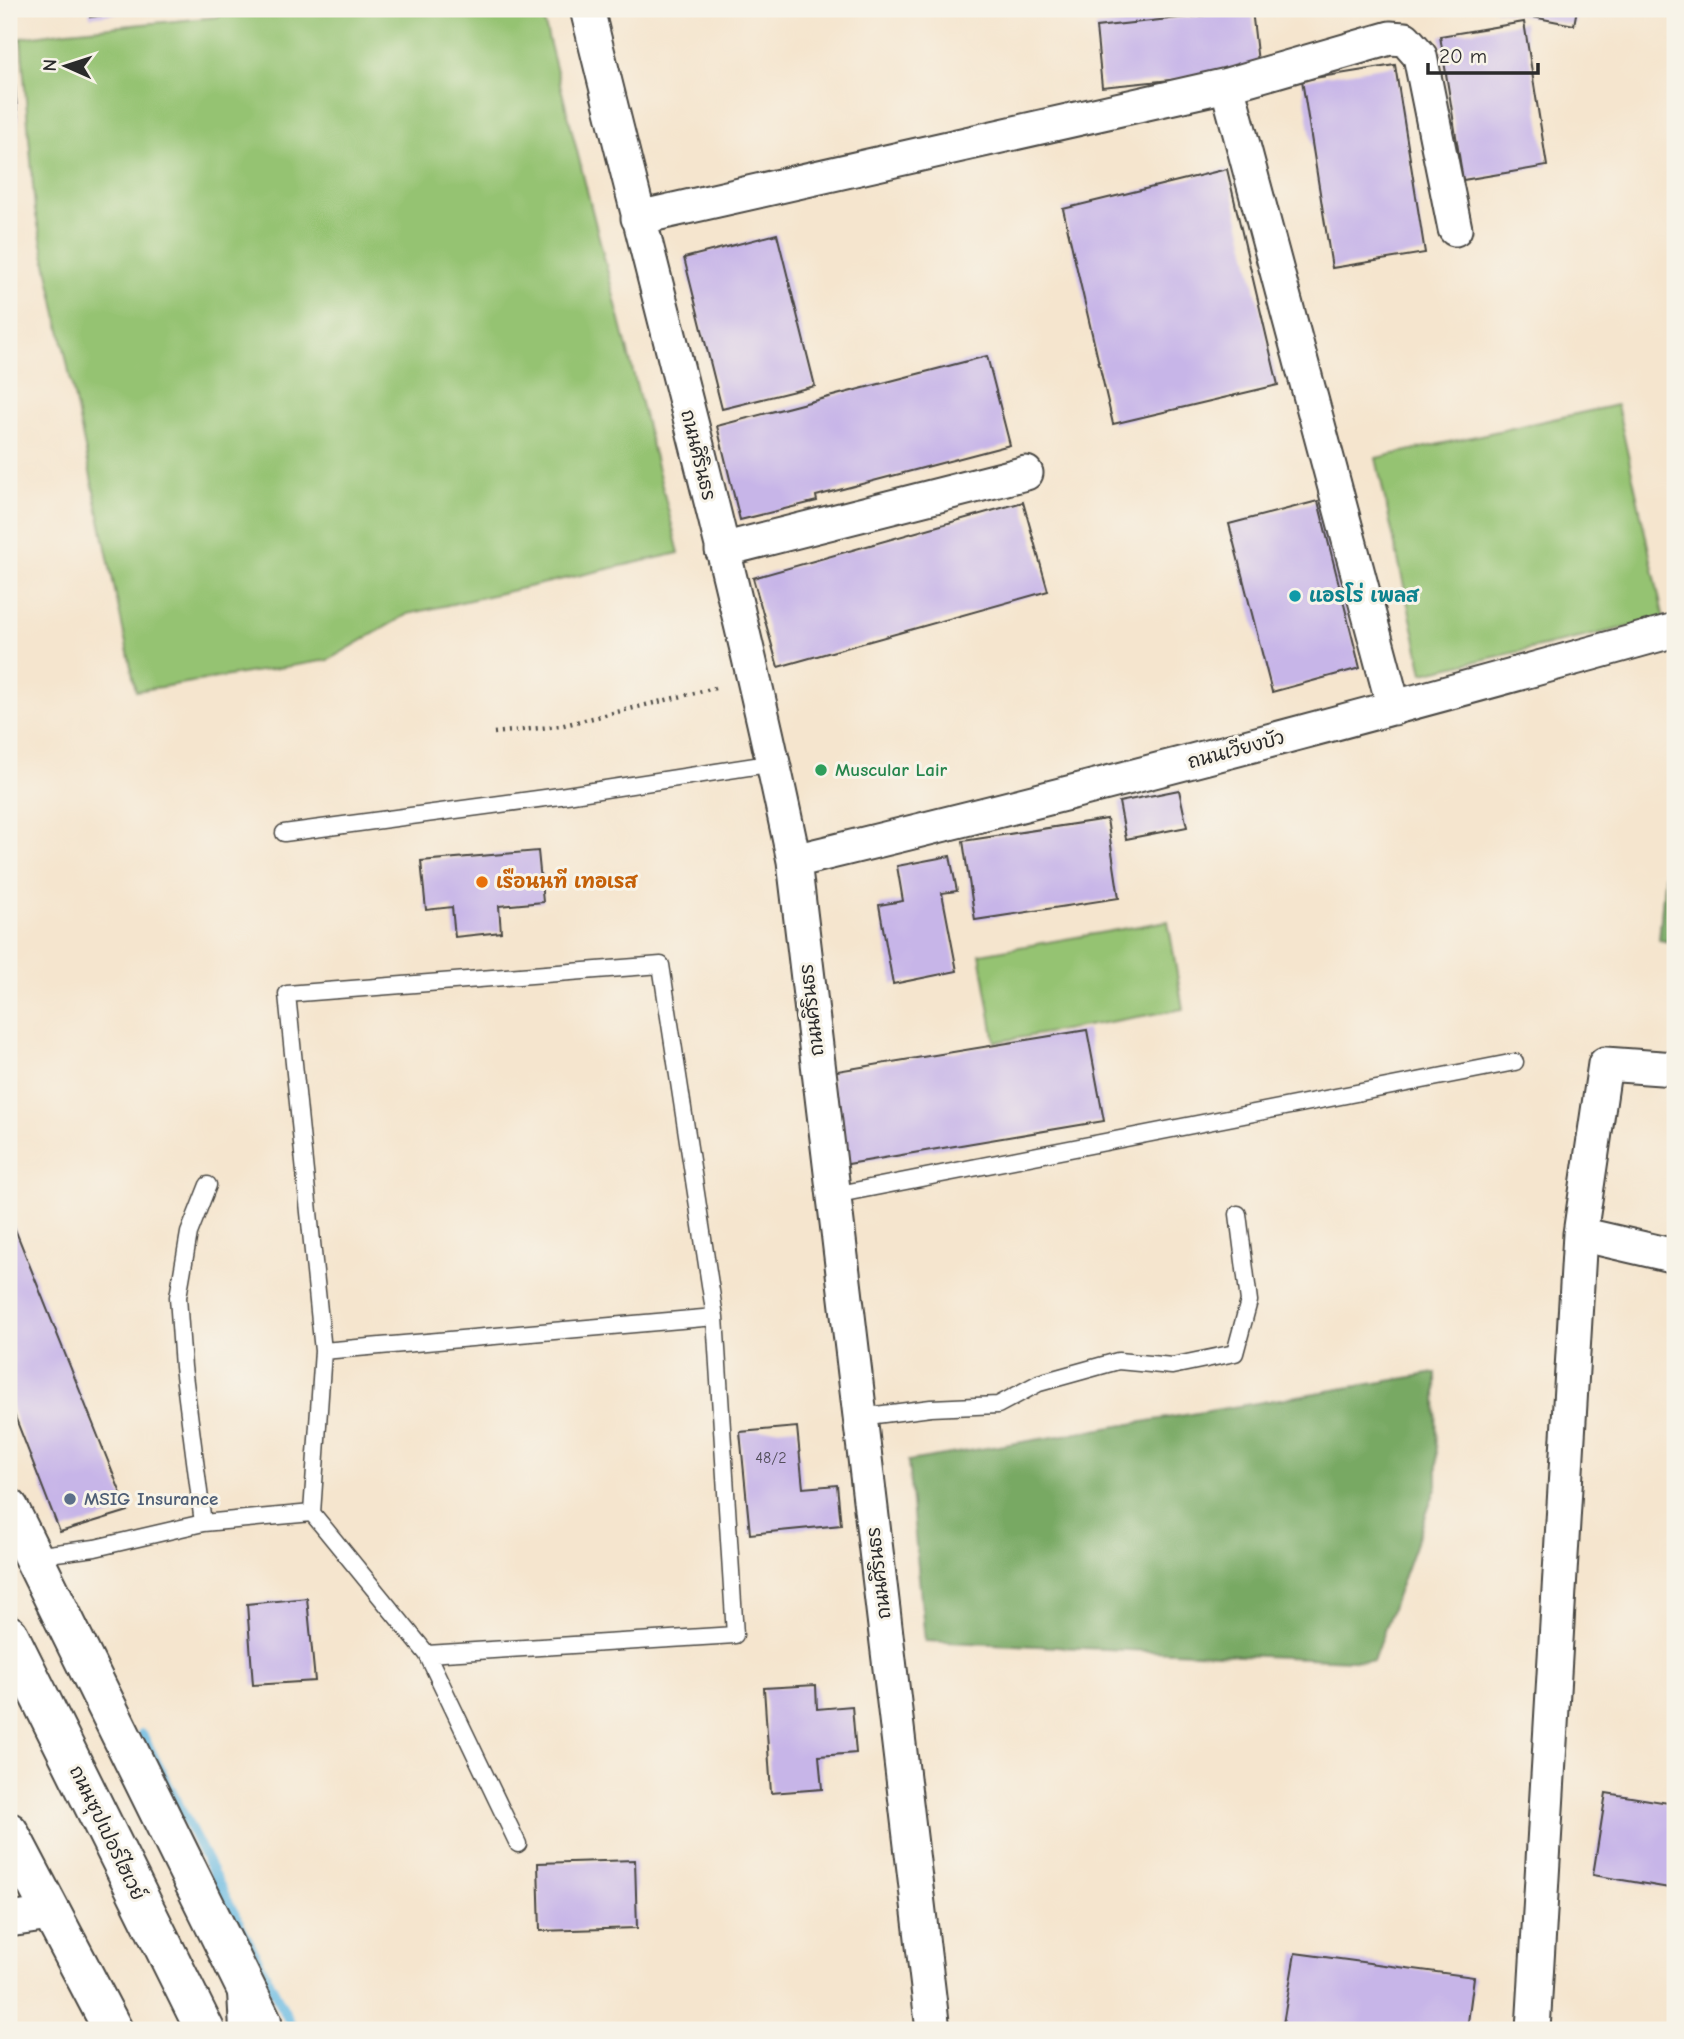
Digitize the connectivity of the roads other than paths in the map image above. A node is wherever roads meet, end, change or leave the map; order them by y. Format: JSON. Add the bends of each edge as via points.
{"nodes":[{"id":1,"x":587,"y":9,"type":"edge"},
{"id":2,"x":1227,"y":85,"type":"junction"},
{"id":3,"x":638,"y":218,"type":"junction"},
{"id":4,"x":1455,"y":229,"type":"dead end"},
{"id":5,"x":1026,"y":473,"type":"dead end"},
{"id":6,"x":722,"y":550,"type":"junction"},
{"id":7,"x":1675,"y":630,"type":"edge"},
{"id":8,"x":1394,"y":708,"type":"junction"},
{"id":9,"x":774,"y":762,"type":"junction"},
{"id":10,"x":284,"y":833,"type":"dead end"},
{"id":11,"x":794,"y":861,"type":"junction"},
{"id":12,"x":1515,"y":1062,"type":"dead end"},
{"id":13,"x":1675,"y":1069,"type":"edge"},
{"id":14,"x":208,"y":1185,"type":"dead end"},
{"id":15,"x":834,"y":1195,"type":"junction"},
{"id":16,"x":1238,"y":1214,"type":"dead end"},
{"id":17,"x":1580,"y":1234,"type":"junction"},
{"id":18,"x":1675,"y":1256,"type":"edge"},
{"id":19,"x":715,"y":1317,"type":"junction"},
{"id":20,"x":323,"y":1351,"type":"junction"},
{"id":21,"x":860,"y":1417,"type":"junction"},
{"id":22,"x":9,"y":1508,"type":"edge"},
{"id":23,"x":312,"y":1513,"type":"junction"},
{"id":24,"x":203,"y":1523,"type":"junction"},
{"id":25,"x":31,"y":1557,"type":"junction"},
{"id":26,"x":9,"y":1635,"type":"edge"},
{"id":27,"x":427,"y":1654,"type":"junction"},
{"id":28,"x":9,"y":1832,"type":"edge"},
{"id":29,"x":518,"y":1844,"type":"dead end"},
{"id":30,"x":50,"y":1914,"type":"junction"},
{"id":31,"x":9,"y":1920,"type":"edge"},
{"id":32,"x":247,"y":1992,"type":"junction"},
{"id":33,"x":113,"y":2030,"type":"edge"},
{"id":34,"x":205,"y":2030,"type":"edge"},
{"id":35,"x":249,"y":2030,"type":"edge"},
{"id":36,"x":267,"y":2030,"type":"edge"},
{"id":37,"x":933,"y":2030,"type":"edge"},
{"id":38,"x":1533,"y":2030,"type":"edge"}],
"edges":[{"from":1,"to":3,"type":"street","name":"ถนนศิรินธร"},
{"from":2,"to":3,"type":"street"},
{"from":2,"to":4,"type":"street","via":[[1390,38],[1405,39],[1420,56]]},
{"from":2,"to":8,"type":"street"},
{"from":3,"to":6,"type":"street","name":"ถนนศิรินธร"},
{"from":5,"to":6,"type":"street"},
{"from":6,"to":9,"type":"street","name":"ถนนศิรินธร"},
{"from":7,"to":8,"type":"street","name":"ถนนเวียงบัว"},
{"from":8,"to":11,"type":"street","name":"ถนนเวียงบัว","via":[[1044,801]]},
{"from":9,"to":10,"type":"lane"},
{"from":9,"to":11,"type":"street","name":"ถนนศิรินธร"},
{"from":11,"to":15,"type":"street","name":"ถนนศิรินธร"},
{"from":12,"to":15,"type":"lane"},
{"from":13,"to":17,"type":"street","via":[[1605,1064]]},
{"from":14,"to":24,"type":"lane","via":[[189,1233],[178,1297]]},
{"from":15,"to":21,"type":"street","name":"ถนนศิรินธร"},
{"from":16,"to":21,"type":"lane","via":[[1249,1301],[1235,1353],[1172,1366],[1118,1361],[1039,1383],[998,1405]]},
{"from":17,"to":18,"type":"street"},
{"from":17,"to":38,"type":"street"},
{"from":19,"to":20,"type":"lane"},
{"from":19,"to":20,"type":"lane","via":[[662,965],[287,994]]},
{"from":19,"to":27,"type":"lane","via":[[735,1635]]},
{"from":20,"to":23,"type":"lane"},
{"from":21,"to":37,"type":"street","name":"ถนนศิรินธร"},
{"from":22,"to":25,"type":"main road"},
{"from":23,"to":24,"type":"lane"},
{"from":23,"to":27,"type":"lane"},
{"from":24,"to":25,"type":"lane","via":[[95,1548]]},
{"from":25,"to":32,"type":"main road"},
{"from":26,"to":34,"type":"main road","name":"ถนนซุปเปอร์ไฮเวย์"},
{"from":27,"to":29,"type":"lane"},
{"from":28,"to":30,"type":"main road"},
{"from":30,"to":31,"type":"street"},
{"from":30,"to":33,"type":"main road"},
{"from":32,"to":35,"type":"main road"},
{"from":32,"to":36,"type":"main road"}]}
